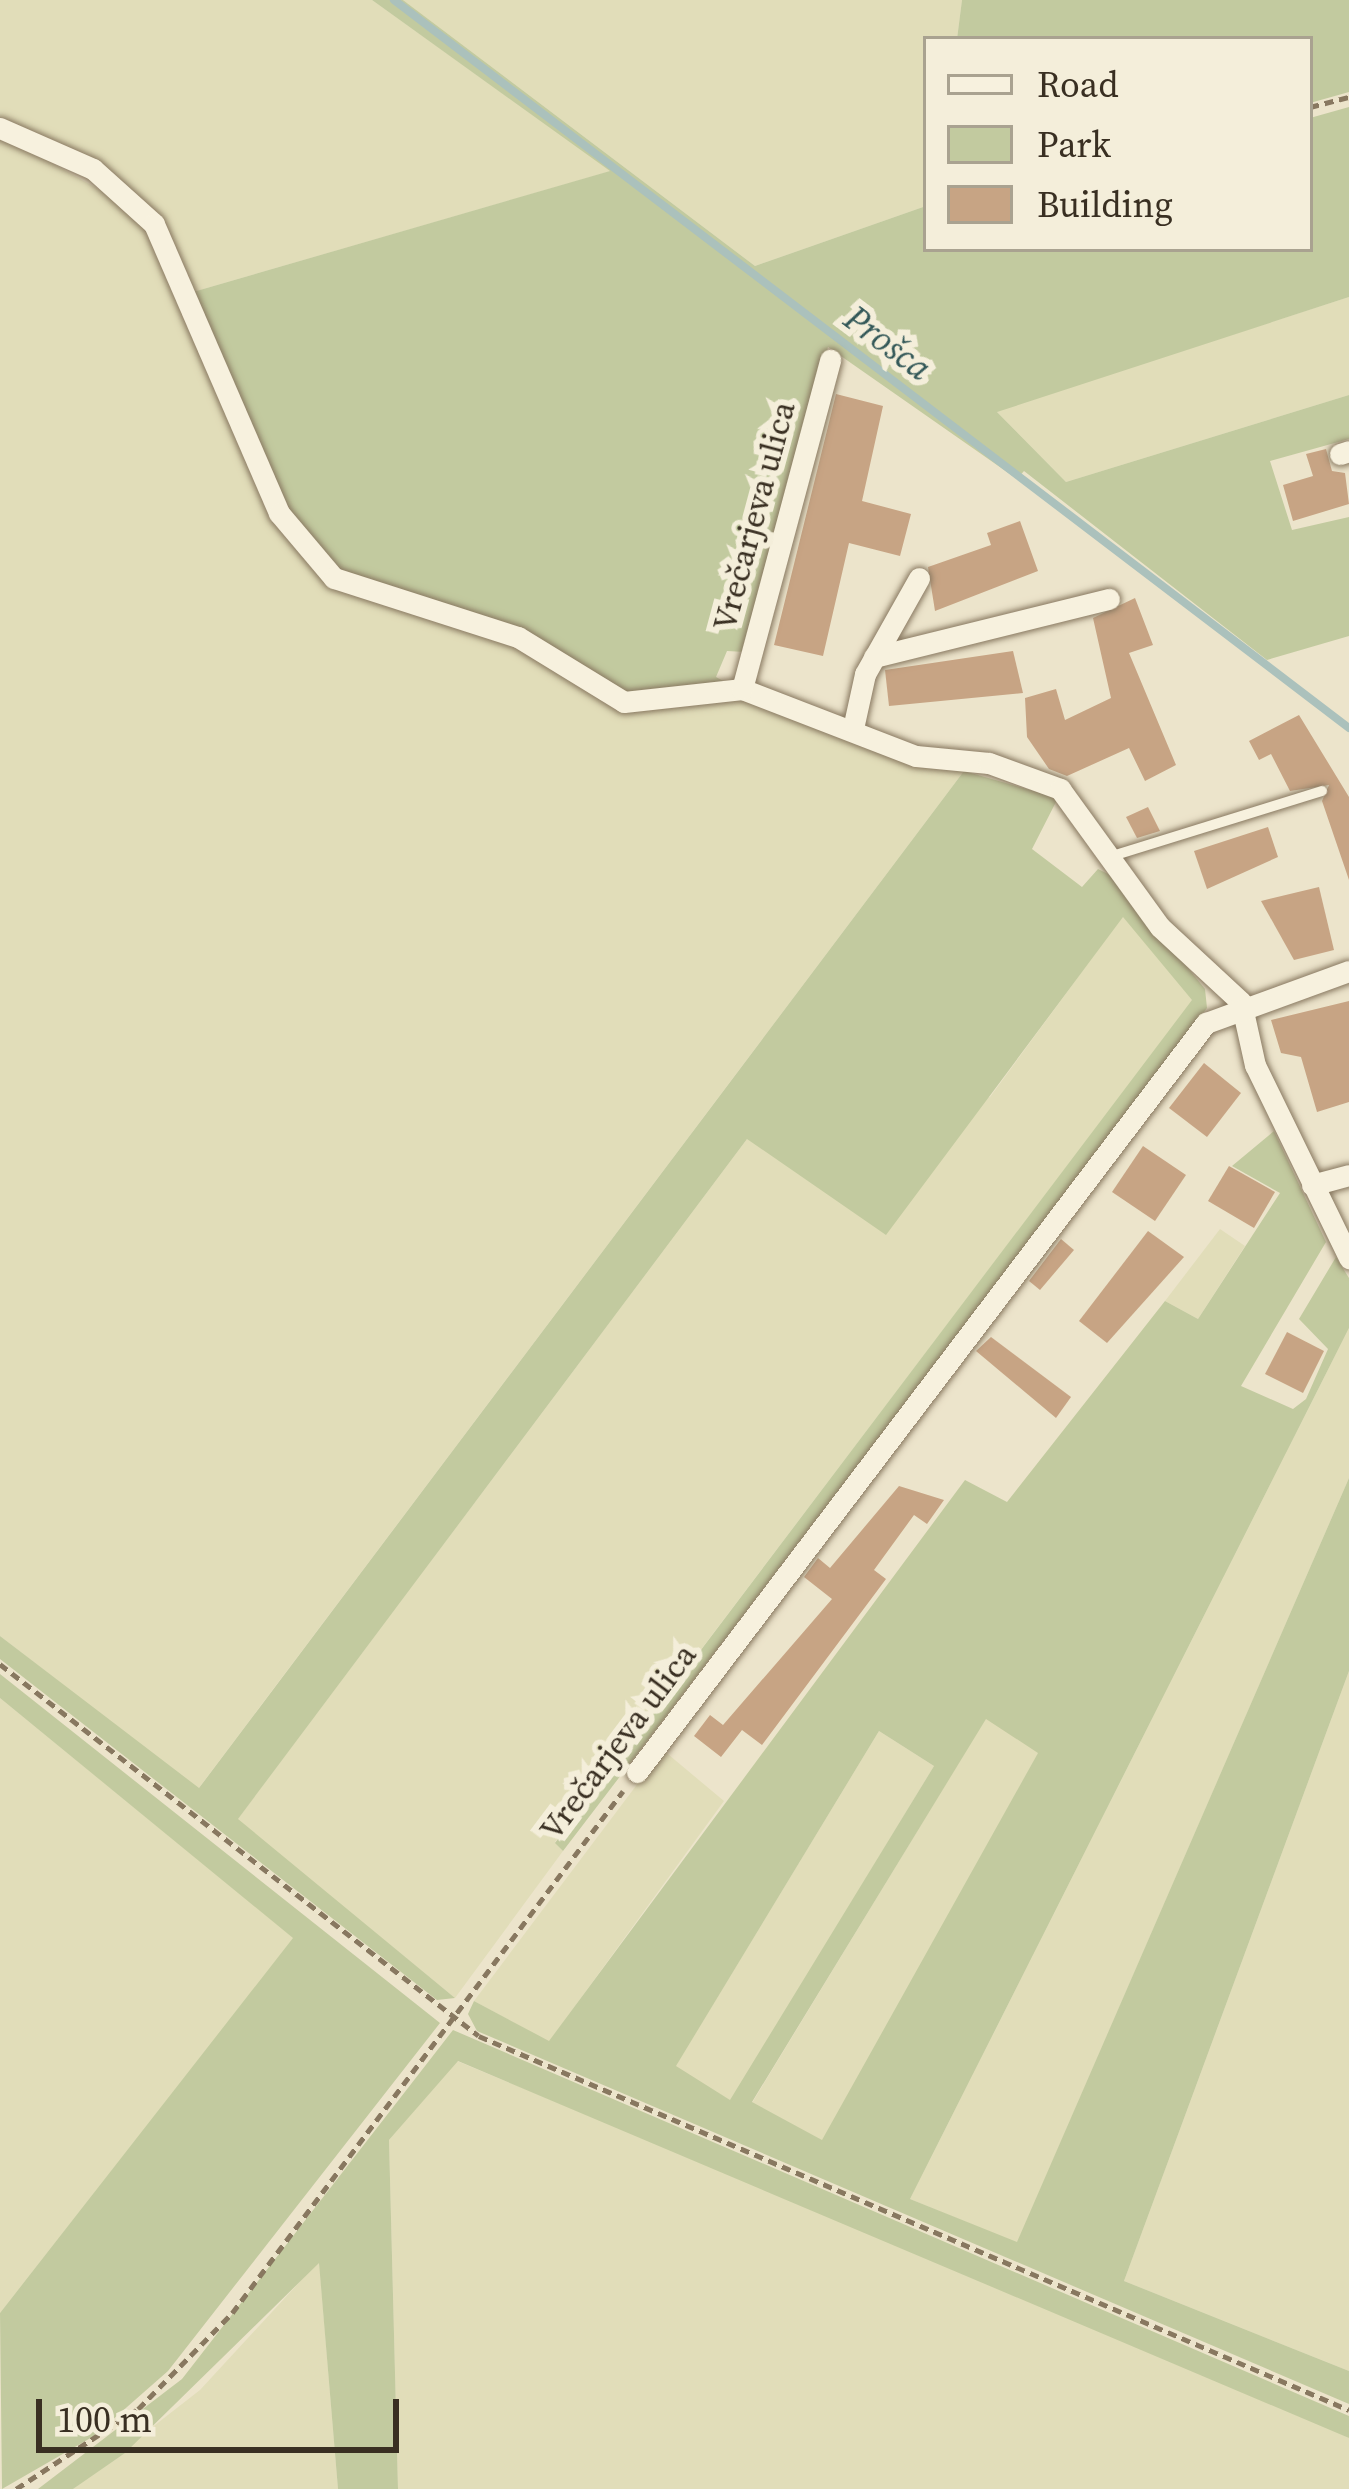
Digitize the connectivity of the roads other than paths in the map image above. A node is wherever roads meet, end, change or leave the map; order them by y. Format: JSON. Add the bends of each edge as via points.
{"nodes":[{"id":1,"x":0,"y":128,"type":"edge"},
{"id":2,"x":830,"y":360,"type":"dead end"},
{"id":3,"x":920,"y":578,"type":"dead end"},
{"id":4,"x":1109,"y":599,"type":"dead end"},
{"id":5,"x":874,"y":657,"type":"junction"},
{"id":6,"x":742,"y":689,"type":"junction"},
{"id":7,"x":854,"y":724,"type":"junction"},
{"id":8,"x":1322,"y":791,"type":"dead end"},
{"id":9,"x":1109,"y":857,"type":"junction"},
{"id":10,"x":1349,"y":971,"type":"edge"},
{"id":11,"x":1241,"y":1002,"type":"junction"},
{"id":12,"x":1349,"y":1175,"type":"edge"},
{"id":13,"x":1312,"y":1185,"type":"junction"},
{"id":14,"x":1349,"y":1258,"type":"edge"},
{"id":15,"x":637,"y":1772,"type":"road end"}],
"edges":[{"from":1,"to":6,"type":"street","via":[[93,170],[154,224],[279,513],[316,563],[361,590],[518,637],[624,702],[684,702]]},
{"from":2,"to":6,"type":"street","name":"Vrečarjeva ulica"},
{"from":3,"to":5,"type":"street"},
{"from":4,"to":5,"type":"street"},
{"from":5,"to":7,"type":"street"},
{"from":6,"to":7,"type":"street"},
{"from":7,"to":9,"type":"street","via":[[916,756],[989,763],[1060,789]]},
{"from":8,"to":9,"type":"lane"},
{"from":9,"to":11,"type":"street","via":[[1160,927]]},
{"from":10,"to":11,"type":"street","name":"Vrečarjeva ulica"},
{"from":11,"to":13,"type":"street","via":[[1255,1065]]},
{"from":11,"to":15,"type":"street","name":"Vrečarjeva ulica","via":[[1206,1023]]},
{"from":12,"to":13,"type":"street"},
{"from":13,"to":14,"type":"street"}]}
